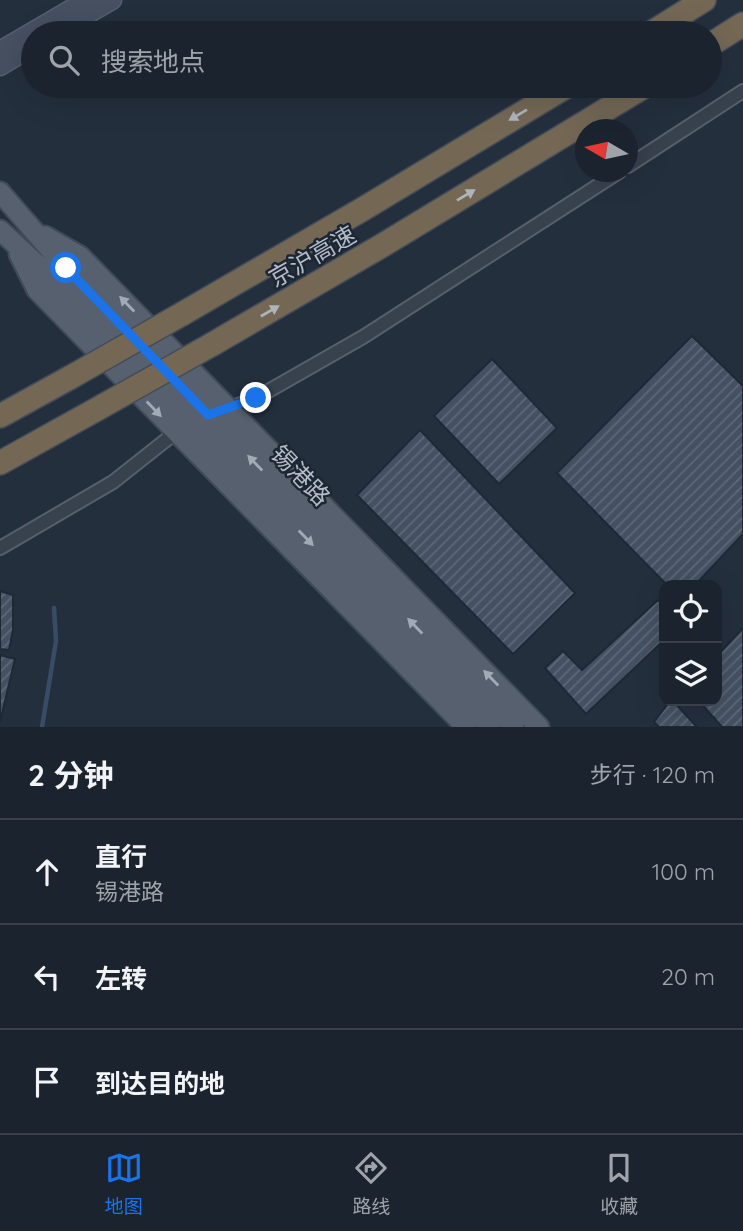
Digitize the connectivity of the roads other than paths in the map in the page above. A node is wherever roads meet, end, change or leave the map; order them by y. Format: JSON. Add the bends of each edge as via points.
{"nodes":[{"id":1,"x":87,"y":0,"type":"edge"},
{"id":2,"x":112,"y":0,"type":"edge"},
{"id":3,"x":704,"y":0,"type":"edge"},
{"id":4,"x":51,"y":21,"type":"edge"},
{"id":5,"x":76,"y":21,"type":"edge"},
{"id":6,"x":670,"y":21,"type":"edge"},
{"id":7,"x":743,"y":24,"type":"edge"},
{"id":8,"x":722,"y":37,"type":"edge"},
{"id":9,"x":21,"y":39,"type":"edge"},
{"id":10,"x":0,"y":51,"type":"edge"},
{"id":11,"x":21,"y":54,"type":"edge"},
{"id":12,"x":0,"y":66,"type":"edge"},
{"id":13,"x":743,"y":91,"type":"edge"},
{"id":14,"x":547,"y":98,"type":"edge"},
{"id":15,"x":625,"y":98,"type":"edge"},
{"id":16,"x":638,"y":159,"type":"edge"},
{"id":17,"x":603,"y":182,"type":"edge"},
{"id":18,"x":0,"y":192,"type":"edge"},
{"id":19,"x":0,"y":230,"type":"edge"},
{"id":20,"x":34,"y":230,"type":"junction"},
{"id":21,"x":229,"y":409,"type":"junction"},
{"id":22,"x":0,"y":416,"type":"edge"},
{"id":23,"x":192,"y":423,"type":"junction"},
{"id":24,"x":0,"y":463,"type":"edge"},
{"id":25,"x":0,"y":548,"type":"edge"},
{"id":26,"x":466,"y":727,"type":"edge"},
{"id":27,"x":490,"y":727,"type":"edge"},
{"id":28,"x":514,"y":727,"type":"edge"},
{"id":29,"x":539,"y":727,"type":"edge"}],
"edges":[{"from":1,"to":4,"type":"street"},
{"from":2,"to":5,"type":"street"},
{"from":3,"to":6,"type":"highway"},
{"from":7,"to":8,"type":"highway"},
{"from":9,"to":10,"type":"street"},
{"from":11,"to":12,"type":"street"},
{"from":13,"to":16,"type":"street"},
{"from":14,"to":22,"type":"highway","name":"京沪高速","one_way":true,"bridge":true},
{"from":24,"to":15,"type":"highway","name":"京沪高速","one_way":true,"bridge":true,"via":[[383,245]]},
{"from":17,"to":21,"type":"street","via":[[363,337]]},
{"from":18,"to":20,"type":"main road","name":"锡港路"},
{"from":19,"to":23,"type":"main road","one_way":true,"via":[[16,246],[37,290]]},
{"from":21,"to":20,"type":"main road","one_way":true,"via":[[80,256]]},
{"from":20,"to":23,"type":"main road","name":"锡港路"},
{"from":21,"to":23,"type":"street"},
{"from":29,"to":21,"type":"main road","one_way":true},
{"from":23,"to":25,"type":"street","via":[[113,482]]},
{"from":23,"to":26,"type":"main road"},
{"from":23,"to":27,"type":"main road","name":"锡港路","one_way":true},
{"from":28,"to":23,"type":"main road","name":"锡港路","one_way":true}]}
